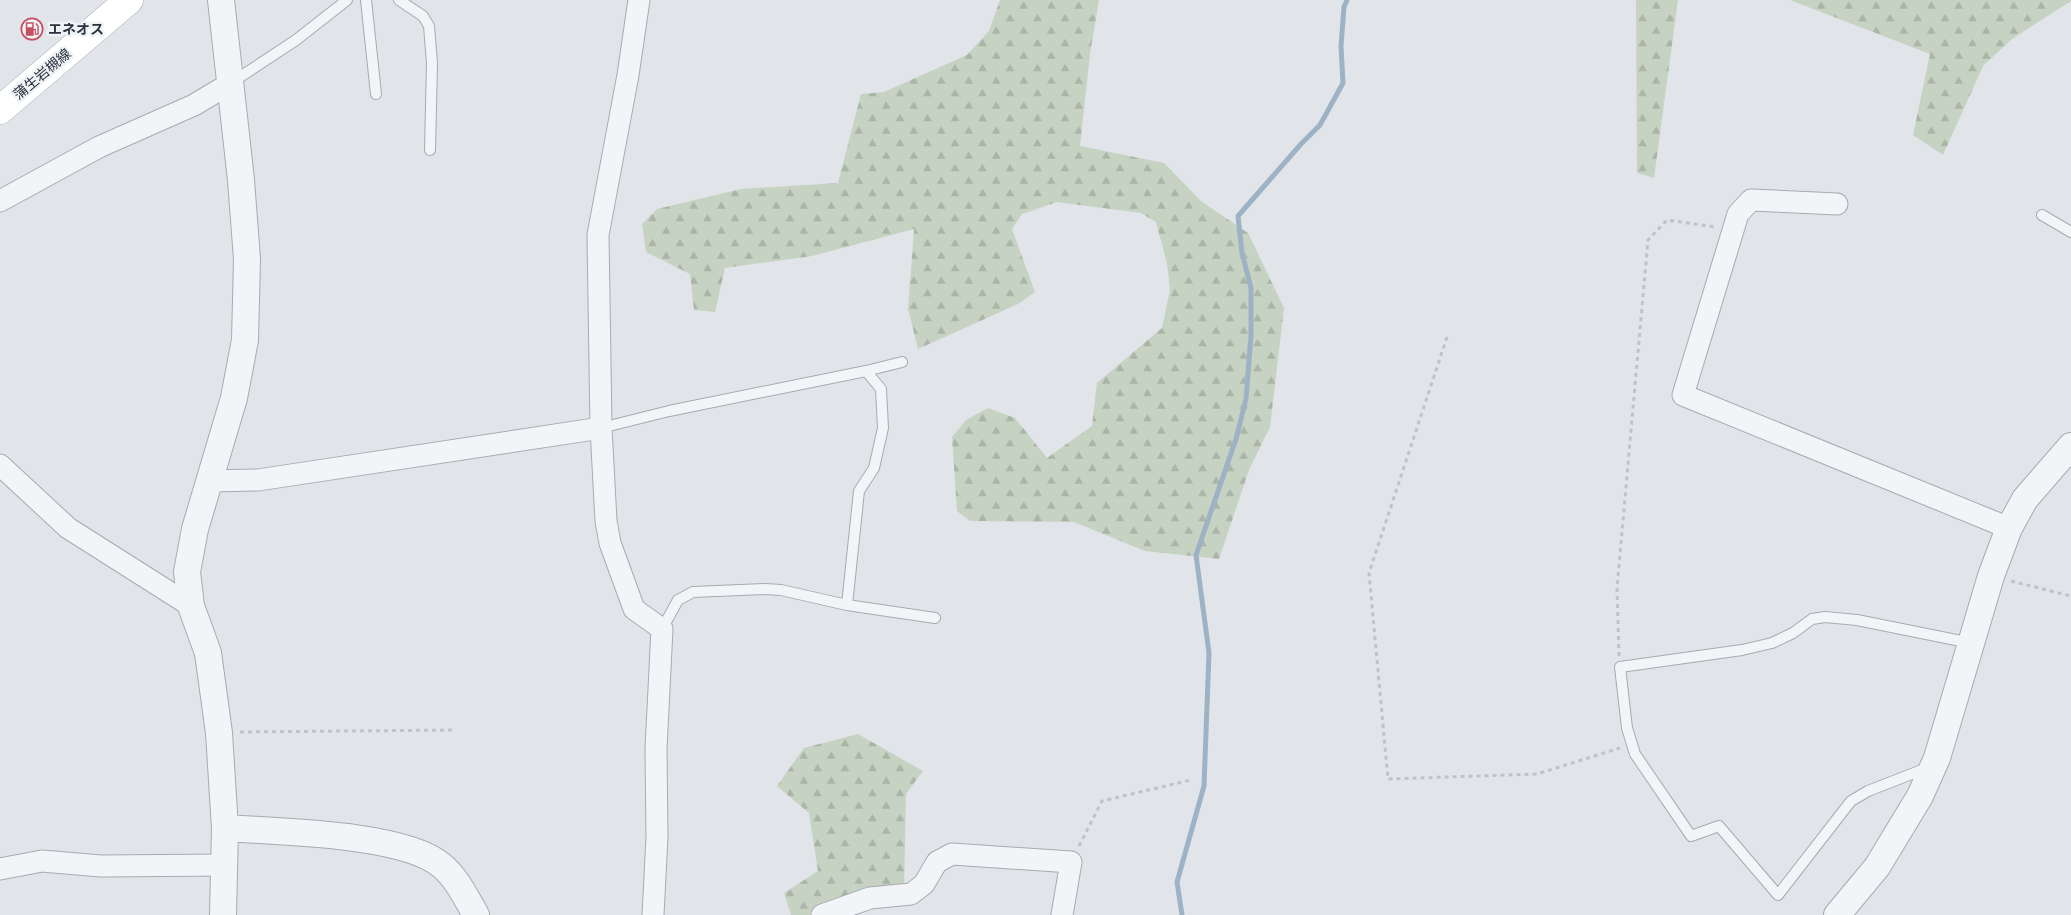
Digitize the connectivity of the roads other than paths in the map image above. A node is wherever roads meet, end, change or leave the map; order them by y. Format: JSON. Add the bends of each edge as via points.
{"nodes":[{"id":1,"x":129,"y":0,"type":"edge"},
{"id":2,"x":221,"y":0,"type":"edge"},
{"id":3,"x":347,"y":0,"type":"edge"},
{"id":4,"x":366,"y":0,"type":"edge"},
{"id":5,"x":399,"y":0,"type":"edge"},
{"id":6,"x":640,"y":0,"type":"edge"},
{"id":7,"x":230,"y":83,"type":"junction"},
{"id":8,"x":376,"y":94,"type":"dead end"},
{"id":9,"x":0,"y":110,"type":"edge"},
{"id":10,"x":430,"y":150,"type":"dead end"},
{"id":11,"x":0,"y":201,"type":"edge"},
{"id":12,"x":1837,"y":204,"type":"dead end"},
{"id":13,"x":2042,"y":215,"type":"dead end"},
{"id":14,"x":2071,"y":232,"type":"edge"},
{"id":15,"x":902,"y":362,"type":"dead end"},
{"id":16,"x":866,"y":371,"type":"junction"},
{"id":17,"x":601,"y":428,"type":"junction"},
{"id":18,"x":2071,"y":446,"type":"edge"},
{"id":19,"x":0,"y":465,"type":"edge"},
{"id":20,"x":210,"y":481,"type":"junction"},
{"id":21,"x":2009,"y":528,"type":"junction"},
{"id":22,"x":847,"y":605,"type":"junction"},
{"id":23,"x":191,"y":606,"type":"junction"},
{"id":24,"x":935,"y":618,"type":"dead end"},
{"id":25,"x":662,"y":628,"type":"junction"},
{"id":26,"x":1971,"y":643,"type":"junction"},
{"id":27,"x":1933,"y":766,"type":"junction"},
{"id":28,"x":226,"y":828,"type":"junction"},
{"id":29,"x":224,"y":865,"type":"junction"},
{"id":30,"x":0,"y":869,"type":"edge"},
{"id":31,"x":223,"y":915,"type":"edge"},
{"id":32,"x":476,"y":915,"type":"edge"},
{"id":33,"x":653,"y":915,"type":"edge"},
{"id":34,"x":822,"y":915,"type":"edge"},
{"id":35,"x":1062,"y":915,"type":"edge"},
{"id":36,"x":1837,"y":915,"type":"edge"}],
"edges":[{"from":1,"to":9,"type":"main road","name":"蒲生岩槻線"},
{"from":2,"to":7,"type":"street"},
{"from":3,"to":7,"type":"lane","via":[[296,40]]},
{"from":4,"to":8,"type":"lane"},
{"from":5,"to":10,"type":"lane","via":[[423,16],[429,26],[432,63]]},
{"from":6,"to":17,"type":"street","via":[[598,235]]},
{"from":7,"to":11,"type":"street","via":[[194,105],[99,147]]},
{"from":7,"to":20,"type":"street","via":[[247,259],[245,340],[234,398]]},
{"from":12,"to":21,"type":"street","via":[[1752,200],[1738,214],[1683,396]]},
{"from":13,"to":14,"type":"lane"},
{"from":15,"to":16,"type":"lane"},
{"from":16,"to":17,"type":"lane"},
{"from":16,"to":22,"type":"lane","via":[[881,389],[883,428],[874,468],[859,491]]},
{"from":17,"to":20,"type":"street","via":[[258,480]]},
{"from":17,"to":25,"type":"street","via":[[606,521],[616,564],[634,609]]},
{"from":18,"to":21,"type":"street","via":[[2025,499]]},
{"from":19,"to":23,"type":"street","via":[[68,528]]},
{"from":20,"to":23,"type":"street","via":[[195,529],[187,572]]},
{"from":21,"to":26,"type":"street"},
{"from":22,"to":24,"type":"lane"},
{"from":22,"to":25,"type":"lane","via":[[781,590],[693,592],[678,600]]},
{"from":23,"to":28,"type":"street","via":[[208,653],[219,733]]},
{"from":25,"to":33,"type":"street"},
{"from":26,"to":27,"type":"street"},
{"from":26,"to":27,"type":"lane","via":[[1857,620],[1825,617],[1812,619],[1772,643],[1620,667],[1627,728],[1636,754],[1691,836],[1719,826],[1778,895],[1851,802],[1868,791]]},
{"from":27,"to":36,"type":"street","via":[[1897,836]]},
{"from":28,"to":29,"type":"street"},
{"from":28,"to":32,"type":"street","via":[[366,839],[412,849],[441,865],[461,888]]},
{"from":29,"to":30,"type":"street","via":[[101,866],[42,861]]},
{"from":29,"to":31,"type":"street"},
{"from":34,"to":35,"type":"street","via":[[870,898],[911,894],[924,884],[937,862],[952,854],[1071,862]]}]}
